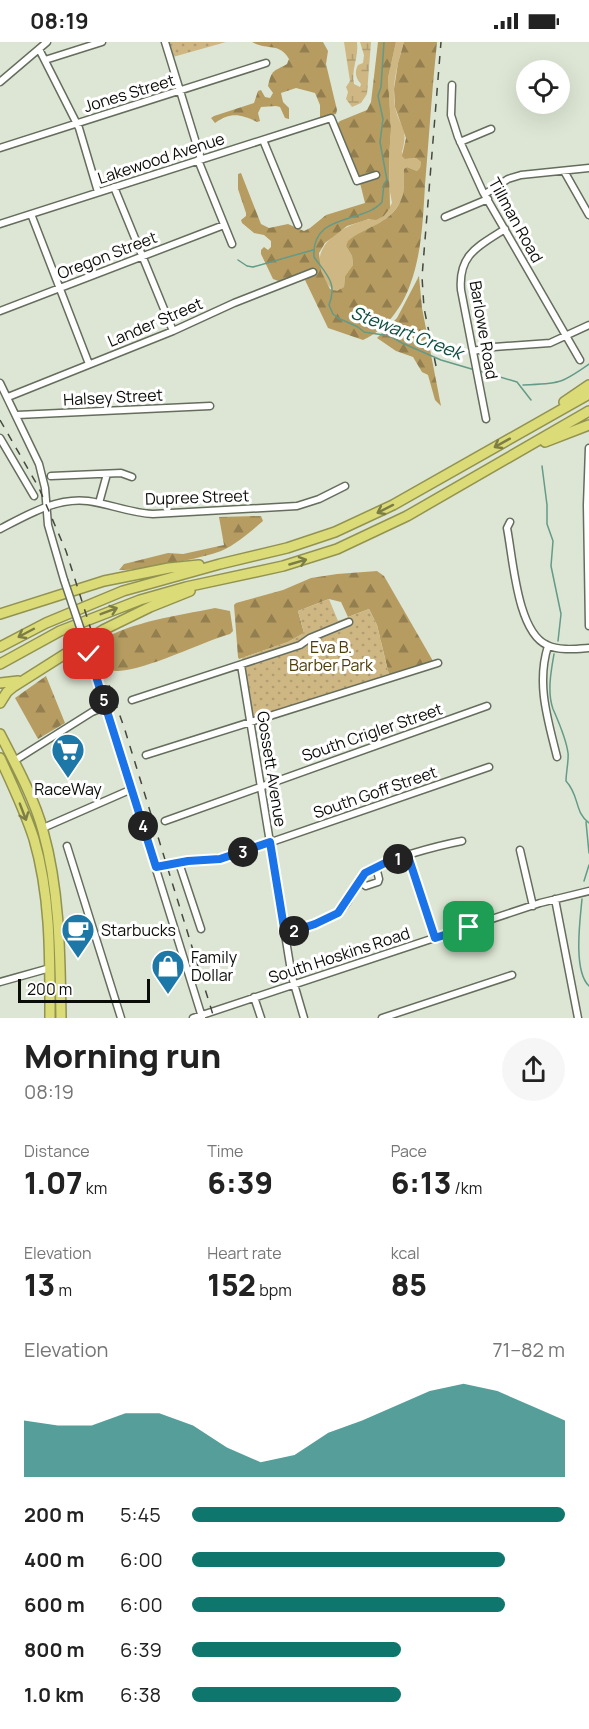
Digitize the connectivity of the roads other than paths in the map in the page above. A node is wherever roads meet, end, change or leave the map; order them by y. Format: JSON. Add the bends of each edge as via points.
{"nodes":[{"id":1,"x":47,"y":42,"type":"edge"},
{"id":2,"x":102,"y":42,"type":"edge"},
{"id":3,"x":165,"y":42,"type":"edge"},
{"id":4,"x":39,"y":49,"type":"junction"},
{"id":5,"x":45,"y":60,"type":"junction"},
{"id":6,"x":266,"y":63,"type":"dead end"},
{"id":7,"x":0,"y":82,"type":"edge"},
{"id":8,"x":452,"y":86,"type":"dead end"},
{"id":9,"x":180,"y":92,"type":"junction"},
{"id":10,"x":77,"y":123,"type":"junction"},
{"id":11,"x":491,"y":129,"type":"dead end"},
{"id":12,"x":263,"y":140,"type":"junction"},
{"id":13,"x":460,"y":142,"type":"junction"},
{"id":14,"x":0,"y":148,"type":"edge"},
{"id":15,"x":200,"y":160,"type":"junction"},
{"id":16,"x":589,"y":168,"type":"edge"},
{"id":17,"x":564,"y":171,"type":"junction"},
{"id":18,"x":376,"y":175,"type":"dead end"},
{"id":19,"x":114,"y":187,"type":"junction"},
{"id":20,"x":98,"y":192,"type":"junction"},
{"id":21,"x":486,"y":197,"type":"junction"},
{"id":22,"x":31,"y":214,"type":"junction"},
{"id":23,"x":589,"y":215,"type":"edge"},
{"id":24,"x":445,"y":217,"type":"dead end"},
{"id":25,"x":0,"y":224,"type":"edge"},
{"id":26,"x":224,"y":225,"type":"junction"},
{"id":27,"x":298,"y":225,"type":"dead end"},
{"id":28,"x":505,"y":229,"type":"junction"},
{"id":29,"x":232,"y":244,"type":"dead end"},
{"id":30,"x":141,"y":256,"type":"junction"},
{"id":31,"x":313,"y":272,"type":"dead end"},
{"id":32,"x":59,"y":287,"type":"junction"},
{"id":33,"x":0,"y":311,"type":"edge"},
{"id":34,"x":589,"y":325,"type":"edge"},
{"id":35,"x":173,"y":331,"type":"junction"},
{"id":36,"x":567,"y":336,"type":"junction"},
{"id":37,"x":473,"y":351,"type":"junction"},
{"id":38,"x":580,"y":360,"type":"dead end"},
{"id":39,"x":89,"y":364,"type":"junction"},
{"id":40,"x":0,"y":382,"type":"edge"},
{"id":41,"x":589,"y":385,"type":"edge"},
{"id":42,"x":589,"y":394,"type":"edge"},
{"id":43,"x":8,"y":397,"type":"junction"},
{"id":44,"x":210,"y":406,"type":"dead end"},
{"id":45,"x":589,"y":411,"type":"edge"},
{"id":46,"x":17,"y":415,"type":"junction"},
{"id":47,"x":486,"y":419,"type":"dead end"},
{"id":48,"x":589,"y":424,"type":"edge"},
{"id":49,"x":528,"y":429,"type":"junction"},
{"id":50,"x":0,"y":438,"type":"edge"},
{"id":51,"x":589,"y":448,"type":"edge"},
{"id":52,"x":515,"y":454,"type":"junction"},
{"id":53,"x":107,"y":474,"type":"junction"},
{"id":54,"x":51,"y":476,"type":"dead end"},
{"id":55,"x":132,"y":477,"type":"dead end"},
{"id":56,"x":345,"y":486,"type":"dead end"},
{"id":57,"x":34,"y":496,"type":"dead end"},
{"id":58,"x":99,"y":503,"type":"junction"},
{"id":59,"x":48,"y":506,"type":"junction"},
{"id":60,"x":510,"y":522,"type":"dead end"},
{"id":61,"x":0,"y":528,"type":"edge"},
{"id":62,"x":219,"y":564,"type":"junction"},
{"id":63,"x":212,"y":581,"type":"junction"},
{"id":64,"x":1,"y":613,"type":"edge"},
{"id":65,"x":349,"y":622,"type":"dead end"},
{"id":66,"x":589,"y":626,"type":"edge"},
{"id":67,"x":548,"y":646,"type":"junction"},
{"id":68,"x":0,"y":647,"type":"edge"},
{"id":69,"x":589,"y":648,"type":"edge"},
{"id":70,"x":438,"y":663,"type":"dead end"},
{"id":71,"x":0,"y":664,"type":"edge"},
{"id":72,"x":241,"y":665,"type":"junction"},
{"id":73,"x":25,"y":679,"type":"junction"},
{"id":74,"x":0,"y":683,"type":"edge"},
{"id":75,"x":132,"y":700,"type":"dead end"},
{"id":76,"x":0,"y":703,"type":"edge"},
{"id":77,"x":106,"y":706,"type":"junction"},
{"id":78,"x":487,"y":706,"type":"dead end"},
{"id":79,"x":250,"y":722,"type":"junction"},
{"id":80,"x":0,"y":734,"type":"edge"},
{"id":81,"x":146,"y":755,"type":"dead end"},
{"id":82,"x":557,"y":757,"type":"dead end"},
{"id":83,"x":14,"y":761,"type":"junction"},
{"id":84,"x":1,"y":765,"type":"edge"},
{"id":85,"x":489,"y":767,"type":"dead end"},
{"id":86,"x":261,"y":786,"type":"junction"},
{"id":87,"x":132,"y":789,"type":"junction"},
{"id":88,"x":165,"y":822,"type":"dead end"},
{"id":89,"x":43,"y":828,"type":"junction"},
{"id":90,"x":33,"y":835,"type":"junction"},
{"id":91,"x":462,"y":840,"type":"dead end"},
{"id":92,"x":270,"y":842,"type":"junction"},
{"id":93,"x":67,"y":846,"type":"dead end"},
{"id":94,"x":520,"y":850,"type":"dead end"},
{"id":95,"x":408,"y":856,"type":"junction"},
{"id":96,"x":179,"y":863,"type":"junction"},
{"id":97,"x":156,"y":867,"type":"junction"},
{"id":98,"x":376,"y":867,"type":"junction"},
{"id":99,"x":359,"y":881,"type":"junction"},
{"id":100,"x":54,"y":885,"type":"junction"},
{"id":101,"x":589,"y":891,"type":"edge"},
{"id":102,"x":555,"y":899,"type":"junction"},
{"id":103,"x":533,"y":906,"type":"junction"},
{"id":104,"x":201,"y":929,"type":"dead end"},
{"id":105,"x":285,"y":934,"type":"junction"},
{"id":106,"x":435,"y":938,"type":"junction"},
{"id":107,"x":50,"y":968,"type":"junction"},
{"id":108,"x":512,"y":975,"type":"dead end"},
{"id":109,"x":0,"y":982,"type":"edge"},
{"id":110,"x":294,"y":985,"type":"junction"},
{"id":111,"x":254,"y":997,"type":"junction"},
{"id":112,"x":202,"y":1017,"type":"edge"},
{"id":113,"x":50,"y":1018,"type":"edge"},
{"id":114,"x":61,"y":1018,"type":"edge"},
{"id":115,"x":121,"y":1018,"type":"edge"},
{"id":116,"x":194,"y":1018,"type":"edge"},
{"id":117,"x":261,"y":1018,"type":"edge"},
{"id":118,"x":304,"y":1018,"type":"edge"},
{"id":119,"x":382,"y":1018,"type":"edge"},
{"id":120,"x":578,"y":1018,"type":"edge"}],
"edges":[{"from":1,"to":4,"type":"street"},
{"from":2,"to":5,"type":"street"},
{"from":3,"to":9,"type":"street"},
{"from":4,"to":5,"type":"street"},
{"from":4,"to":7,"type":"street"},
{"from":5,"to":10,"type":"street"},
{"from":6,"to":9,"type":"street","name":"Jones Street"},
{"from":8,"to":13,"type":"street","name":"Tillman Road","via":[[452,115]]},
{"from":9,"to":10,"type":"street","name":"Jones Street"},
{"from":9,"to":15,"type":"street"},
{"from":10,"to":14,"type":"street","name":"Jones Street"},
{"from":10,"to":20,"type":"street"},
{"from":11,"to":13,"type":"street"},
{"from":12,"to":15,"type":"street","name":"Lakewood Avenue"},
{"from":12,"to":18,"type":"street","name":"Lakewood Avenue","via":[[331,118],[357,181]]},
{"from":12,"to":27,"type":"street"},
{"from":13,"to":21,"type":"street","name":"Tillman Road"},
{"from":15,"to":19,"type":"street","name":"Lakewood Avenue"},
{"from":15,"to":26,"type":"street"},
{"from":16,"to":17,"type":"street"},
{"from":17,"to":21,"type":"street","via":[[508,179]]},
{"from":17,"to":23,"type":"street"},
{"from":19,"to":20,"type":"street","name":"Lakewood Avenue"},
{"from":19,"to":30,"type":"street"},
{"from":20,"to":22,"type":"street","name":"Lakewood Avenue"},
{"from":21,"to":24,"type":"street"},
{"from":21,"to":28,"type":"street","name":"Tillman Road"},
{"from":22,"to":25,"type":"street","name":"Lakewood Avenue"},
{"from":22,"to":32,"type":"street"},
{"from":26,"to":29,"type":"street"},
{"from":26,"to":30,"type":"street","name":"Oregon Street"},
{"from":28,"to":36,"type":"street","name":"Tillman Road"},
{"from":28,"to":37,"type":"street","name":"Barlowe Road","via":[[471,252],[461,273]]},
{"from":30,"to":32,"type":"street","name":"Oregon Street"},
{"from":30,"to":35,"type":"street"},
{"from":31,"to":35,"type":"street","name":"Lander Street"},
{"from":32,"to":33,"type":"street","name":"Oregon Street"},
{"from":32,"to":39,"type":"street"},
{"from":34,"to":36,"type":"street"},
{"from":35,"to":39,"type":"street","name":"Lander Street"},
{"from":36,"to":37,"type":"street","via":[[540,345]]},
{"from":36,"to":38,"type":"street","name":"Tillman Road"},
{"from":37,"to":47,"type":"street","name":"Barlowe Road"},
{"from":39,"to":43,"type":"street","name":"Lander Street"},
{"from":40,"to":43,"type":"street"},
{"from":41,"to":49,"type":"highway"},
{"from":42,"to":49,"type":"highway"},
{"from":43,"to":46,"type":"street"},
{"from":44,"to":46,"type":"street","name":"Halsey Street"},
{"from":45,"to":52,"type":"highway"},
{"from":46,"to":59,"type":"street","via":[[39,464]]},
{"from":48,"to":52,"type":"highway"},
{"from":49,"to":62,"type":"highway","one_way":true,"via":[[385,509],[327,535],[273,553]]},
{"from":50,"to":57,"type":"street"},
{"from":51,"to":66,"type":"street"},
{"from":63,"to":52,"type":"highway","one_way":true,"via":[[283,566],[337,549],[393,524]]},
{"from":53,"to":54,"type":"street"},
{"from":53,"to":55,"type":"street"},
{"from":53,"to":58,"type":"street"},
{"from":56,"to":58,"type":"street","name":"Dupree Street","via":[[309,503],[285,507],[153,514]]},
{"from":58,"to":59,"type":"street","name":"Dupree Street","via":[[76,500]]},
{"from":59,"to":61,"type":"street","name":"Dupree Street"},
{"from":59,"to":77,"type":"street","bridge":true,"via":[[49,531]]},
{"from":60,"to":67,"type":"street","via":[[507,528],[524,617],[533,635]]},
{"from":62,"to":64,"type":"highway","via":[[118,577]]},
{"from":62,"to":68,"type":"highway","one_way":true,"via":[[107,597]]},
{"from":71,"to":63,"type":"highway","one_way":true,"via":[[97,616]]},
{"from":63,"to":73,"type":"highway","via":[[103,630]]},
{"from":65,"to":72,"type":"street","via":[[300,645]]},
{"from":67,"to":69,"type":"street"},
{"from":67,"to":82,"type":"street","via":[[542,689]]},
{"from":70,"to":79,"type":"street"},
{"from":72,"to":75,"type":"street"},
{"from":72,"to":79,"type":"street","name":"Gossett Avenue"},
{"from":73,"to":74,"type":"highway"},
{"from":73,"to":76,"type":"highway","via":[[7,692]]},
{"from":77,"to":83,"type":"street"},
{"from":77,"to":87,"type":"street"},
{"from":78,"to":86,"type":"street","name":"South Crigler Street"},
{"from":79,"to":81,"type":"street"},
{"from":79,"to":86,"type":"street","name":"Gossett Avenue"},
{"from":80,"to":83,"type":"highway"},
{"from":83,"to":89,"type":"highway"},
{"from":84,"to":90,"type":"highway","one_way":true},
{"from":85,"to":92,"type":"street","name":"South Goff Street"},
{"from":86,"to":88,"type":"street","name":"South Crigler Street"},
{"from":86,"to":92,"type":"street","name":"Gossett Avenue"},
{"from":87,"to":89,"type":"street"},
{"from":87,"to":97,"type":"street"},
{"from":89,"to":100,"type":"highway"},
{"from":90,"to":100,"type":"highway","via":[[39,837]]},
{"from":90,"to":107,"type":"highway","via":[[46,898]]},
{"from":91,"to":95,"type":"street"},
{"from":92,"to":96,"type":"street","name":"South Goff Street","via":[[220,859]]},
{"from":92,"to":105,"type":"street","name":"Gossett Avenue"},
{"from":93,"to":115,"type":"street"},
{"from":94,"to":103,"type":"street"},
{"from":95,"to":98,"type":"street"},
{"from":95,"to":106,"type":"street"},
{"from":96,"to":97,"type":"street","name":"South Goff Street"},
{"from":96,"to":104,"type":"street"},
{"from":97,"to":112,"type":"street"},
{"from":98,"to":99,"type":"street"},
{"from":98,"to":99,"type":"street","via":[[378,882],[366,886]]},
{"from":99,"to":105,"type":"street","via":[[338,913]]},
{"from":100,"to":114,"type":"highway","via":[[59,916]]},
{"from":101,"to":102,"type":"street","name":"South Hoskins Road"},
{"from":102,"to":103,"type":"street","name":"South Hoskins Road"},
{"from":102,"to":120,"type":"street"},
{"from":103,"to":106,"type":"street","name":"South Hoskins Road"},
{"from":105,"to":110,"type":"street","name":"Gossett Avenue"},
{"from":106,"to":110,"type":"street","name":"South Hoskins Road"},
{"from":107,"to":109,"type":"street"},
{"from":107,"to":113,"type":"highway"},
{"from":108,"to":119,"type":"street"},
{"from":110,"to":111,"type":"street","name":"South Hoskins Road"},
{"from":110,"to":118,"type":"street","name":"Gossett Avenue"},
{"from":111,"to":112,"type":"street","name":"South Hoskins Road"},
{"from":111,"to":117,"type":"street"},
{"from":112,"to":116,"type":"street","name":"South Hoskins Road"}]}
